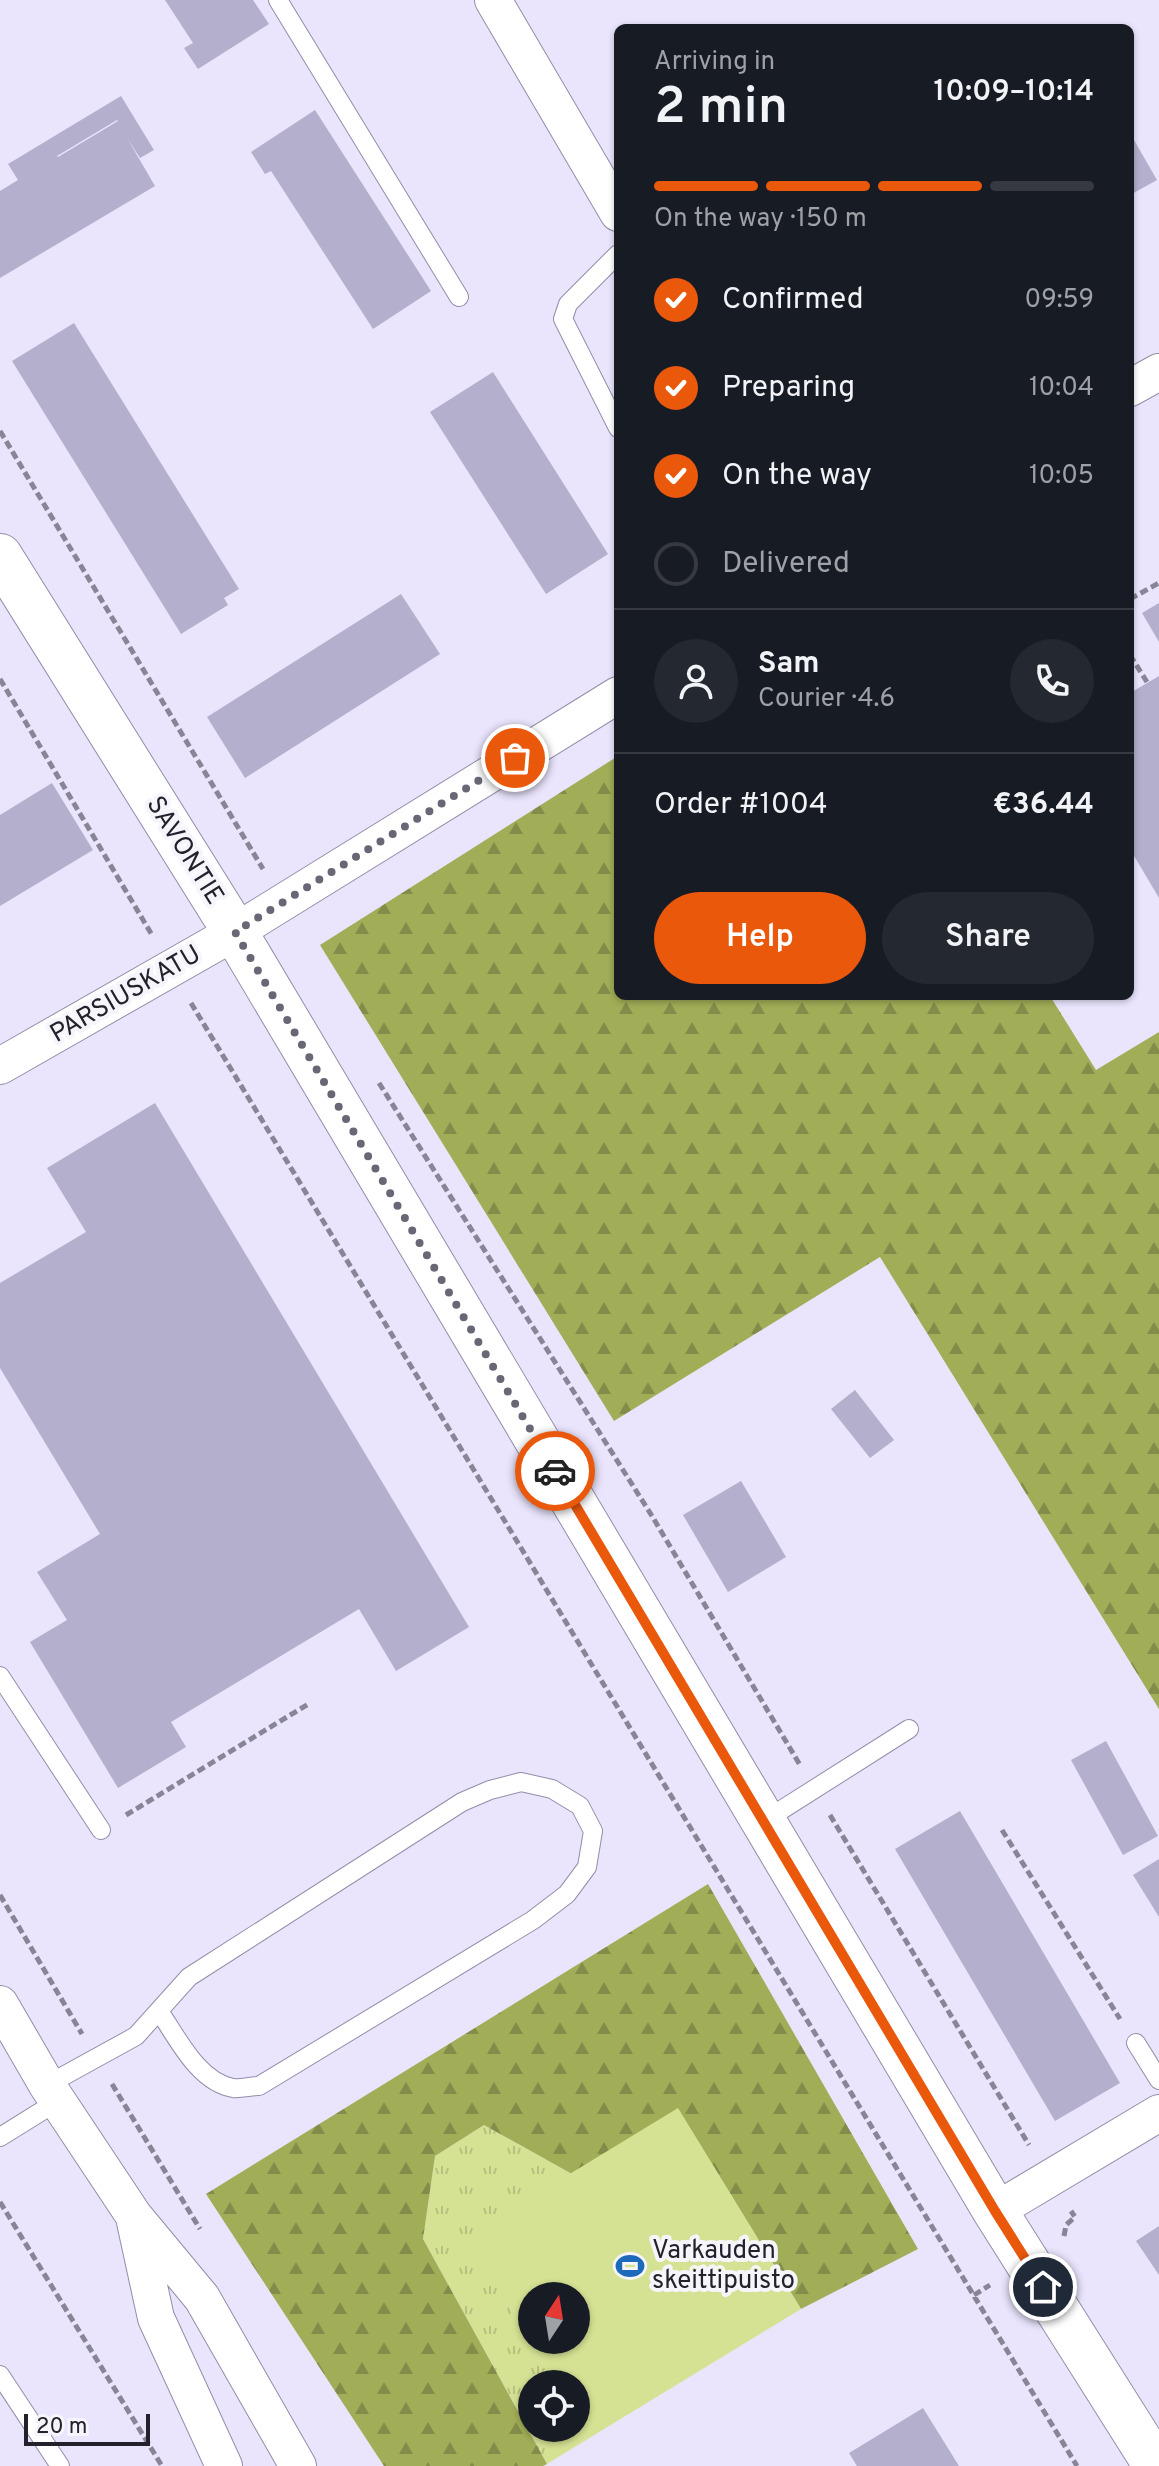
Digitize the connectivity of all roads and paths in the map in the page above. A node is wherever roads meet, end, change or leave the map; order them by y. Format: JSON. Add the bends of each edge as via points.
{"nodes":[{"id":1,"x":278,"y":0,"type":"edge"},
{"id":2,"x":493,"y":0,"type":"edge"},
{"id":3,"x":614,"y":206,"type":"edge"},
{"id":4,"x":614,"y":258,"type":"edge"},
{"id":5,"x":459,"y":297,"type":"dead end"},
{"id":6,"x":1159,"y":372,"type":"edge"},
{"id":7,"x":1134,"y":386,"type":"edge"},
{"id":8,"x":614,"y":420,"type":"edge"},
{"id":9,"x":0,"y":431,"type":"edge"},
{"id":10,"x":0,"y":556,"type":"edge"},
{"id":11,"x":1159,"y":583,"type":"edge"},
{"id":12,"x":1134,"y":597,"type":"edge"},
{"id":13,"x":1134,"y":661,"type":"edge"},
{"id":14,"x":0,"y":679,"type":"edge"},
{"id":15,"x":1147,"y":682,"type":"dead end"},
{"id":16,"x":614,"y":697,"type":"edge"},
{"id":17,"x":282,"y":902,"type":"junction"},
{"id":18,"x":235,"y":932,"type":"junction"},
{"id":19,"x":172,"y":968,"type":"junction"},
{"id":20,"x":0,"y":1066,"type":"edge"},
{"id":21,"x":375,"y":1076,"type":"dead end"},
{"id":22,"x":0,"y":1676,"type":"edge"},
{"id":23,"x":310,"y":1703,"type":"dead end"},
{"id":24,"x":909,"y":1729,"type":"dead end"},
{"id":25,"x":815,"y":1790,"type":"junction"},
{"id":26,"x":764,"y":1821,"type":"junction"},
{"id":27,"x":101,"y":1830,"type":"joint"},
{"id":28,"x":1002,"y":1830,"type":"dead end"},
{"id":29,"x":0,"y":1895,"type":"edge"},
{"id":30,"x":0,"y":2004,"type":"edge"},
{"id":31,"x":159,"y":2011,"type":"junction"},
{"id":32,"x":1136,"y":2043,"type":"joint"},
{"id":33,"x":97,"y":2059,"type":"junction"},
{"id":34,"x":1159,"y":2080,"type":"edge"},
{"id":35,"x":53,"y":2093,"type":"junction"},
{"id":36,"x":1159,"y":2113,"type":"edge"},
{"id":37,"x":0,"y":2137,"type":"edge"},
{"id":38,"x":1051,"y":2178,"type":"junction"},
{"id":39,"x":0,"y":2202,"type":"edge"},
{"id":40,"x":995,"y":2211,"type":"junction"},
{"id":41,"x":134,"y":2216,"type":"junction"},
{"id":42,"x":204,"y":2235,"type":"dead end"},
{"id":43,"x":1068,"y":2243,"type":"dead end"},
{"id":44,"x":0,"y":2375,"type":"edge"},
{"id":45,"x":60,"y":2466,"type":"edge"},
{"id":46,"x":162,"y":2466,"type":"edge"},
{"id":47,"x":224,"y":2466,"type":"edge"},
{"id":48,"x":298,"y":2466,"type":"edge"},
{"id":49,"x":1077,"y":2466,"type":"edge"},
{"id":50,"x":1156,"y":2466,"type":"edge"}],
"edges":[{"from":1,"to":5,"type":"lane"},
{"from":2,"to":3,"type":"street"},
{"from":4,"to":8,"type":"lane","via":[[568,304],[563,319]]},
{"from":6,"to":7,"type":"street"},
{"from":9,"to":17,"type":"path"},
{"from":10,"to":18,"type":"street","name":"SAVONTIE"},
{"from":11,"to":12,"type":"path"},
{"from":13,"to":15,"type":"path"},
{"from":14,"to":19,"type":"path"},
{"from":16,"to":17,"type":"street","name":"PARSIUSKATU"},
{"from":17,"to":18,"type":"street","name":"PARSIUSKATU"},
{"from":18,"to":19,"type":"street","name":"PARSIUSKATU"},
{"from":18,"to":26,"type":"street","name":"SAVONTIE"},
{"from":19,"to":20,"type":"street","name":"PARSIUSKATU"},
{"from":19,"to":49,"type":"path"},
{"from":21,"to":25,"type":"path","via":[[652,1516]]},
{"from":22,"to":27,"type":"lane"},
{"from":23,"to":27,"type":"path"},
{"from":24,"to":25,"type":"lane"},
{"from":25,"to":26,"type":"lane"},
{"from":25,"to":38,"type":"path"},
{"from":26,"to":40,"type":"street","name":"SAVONTIE"},
{"from":28,"to":32,"type":"path"},
{"from":29,"to":33,"type":"path"},
{"from":30,"to":35,"type":"street"},
{"from":31,"to":31,"type":"lane","via":[[211,2078],[233,2088],[259,2086],[533,1920],[567,1894],[587,1867],[593,1831],[580,1806],[552,1789],[521,1782],[490,1790],[462,1802],[189,1977]]},
{"from":31,"to":33,"type":"lane","via":[[136,2036]]},
{"from":32,"to":34,"type":"lane"},
{"from":33,"to":35,"type":"lane"},
{"from":33,"to":42,"type":"path"},
{"from":35,"to":37,"type":"lane"},
{"from":35,"to":41,"type":"street"},
{"from":36,"to":38,"type":"street"},
{"from":38,"to":40,"type":"street"},
{"from":38,"to":43,"type":"path","via":[[1075,2217],[1066,2225]]},
{"from":39,"to":46,"type":"path"},
{"from":40,"to":50,"type":"street","name":"SAVONTIE"},
{"from":41,"to":47,"type":"street","via":[[156,2318]]},
{"from":41,"to":48,"type":"street","via":[[202,2298]]},
{"from":44,"to":45,"type":"lane"}]}
